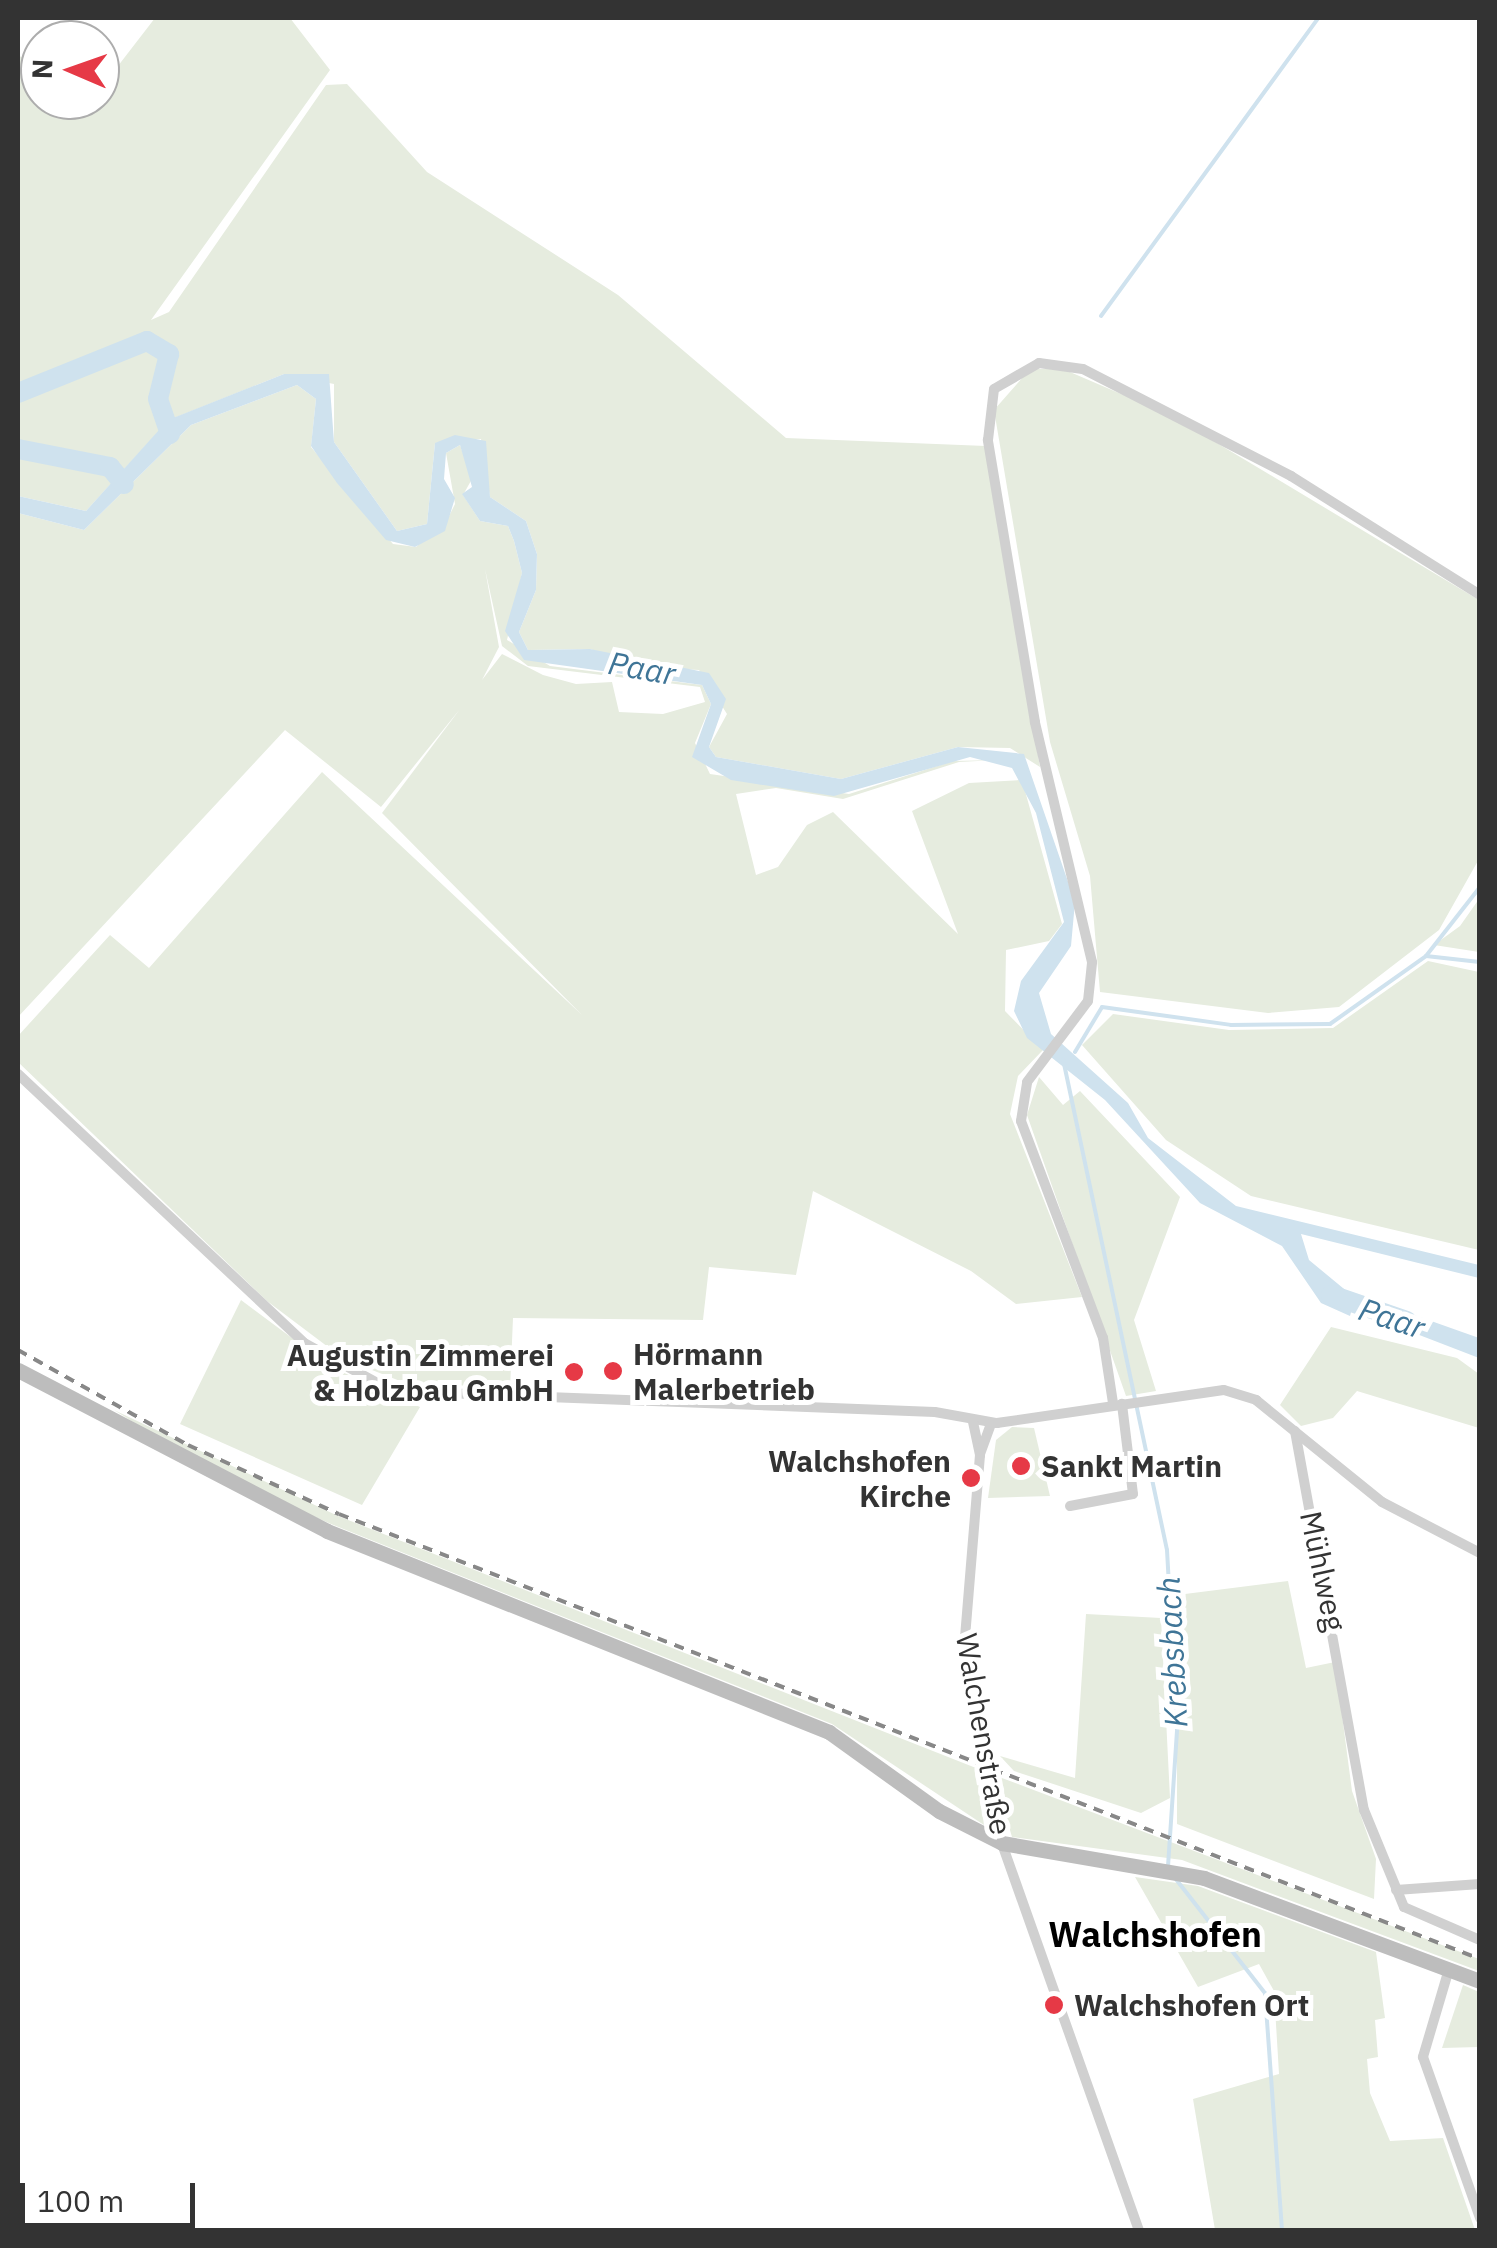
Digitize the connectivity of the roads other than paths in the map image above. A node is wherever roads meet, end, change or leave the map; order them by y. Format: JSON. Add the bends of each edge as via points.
{"nodes":[{"id":1,"x":1480,"y":595,"type":"edge"},
{"id":2,"x":18,"y":1074,"type":"edge"},
{"id":3,"x":18,"y":1370,"type":"edge"},
{"id":4,"x":1122,"y":1403,"type":"junction"},
{"id":5,"x":973,"y":1422,"type":"junction"},
{"id":6,"x":991,"y":1423,"type":"junction"},
{"id":7,"x":1296,"y":1431,"type":"junction"},
{"id":8,"x":980,"y":1455,"type":"junction"},
{"id":9,"x":1070,"y":1506,"type":"dead end"},
{"id":10,"x":1480,"y":1552,"type":"edge"},
{"id":11,"x":1002,"y":1843,"type":"junction"},
{"id":12,"x":1480,"y":1884,"type":"edge"},
{"id":13,"x":1396,"y":1890,"type":"junction"},
{"id":14,"x":1480,"y":1940,"type":"edge"},
{"id":15,"x":1449,"y":1969,"type":"junction"},
{"id":16,"x":1480,"y":1981,"type":"edge"},
{"id":17,"x":1480,"y":2218,"type":"edge"},
{"id":18,"x":1139,"y":2230,"type":"edge"}],
"edges":[{"from":1,"to":4,"type":"street","via":[[1291,476],[1084,369],[1038,363],[1004,378],[987,411],[1034,722],[1091,942],[1088,1001],[1037,1065],[1021,1095],[1021,1121]]},
{"from":2,"to":5,"type":"street","via":[[304,1343],[392,1391],[918,1411]]},
{"from":3,"to":11,"type":"street","via":[[327,1531],[829,1732]]},
{"from":4,"to":6,"type":"street"},
{"from":4,"to":7,"type":"street","via":[[1242,1394]]},
{"from":4,"to":9,"type":"street","via":[[1133,1494]]},
{"from":5,"to":6,"type":"street"},
{"from":5,"to":8,"type":"street","name":"Walchenstraße"},
{"from":6,"to":8,"type":"street","name":"Walchenstraße"},
{"from":7,"to":10,"type":"street","via":[[1382,1502]]},
{"from":7,"to":13,"type":"street","name":"Mühlweg","via":[[1358,1788]]},
{"from":8,"to":11,"type":"street","name":"Walchenstraße","via":[[966,1636]]},
{"from":11,"to":15,"type":"street","via":[[1184,1875]]},
{"from":11,"to":18,"type":"street","name":"Walchenstraße"},
{"from":12,"to":13,"type":"street"},
{"from":13,"to":14,"type":"street","name":"Mühlweg","via":[[1413,1914]]},
{"from":15,"to":16,"type":"street"},
{"from":15,"to":17,"type":"street","via":[[1424,2057]]}]}
